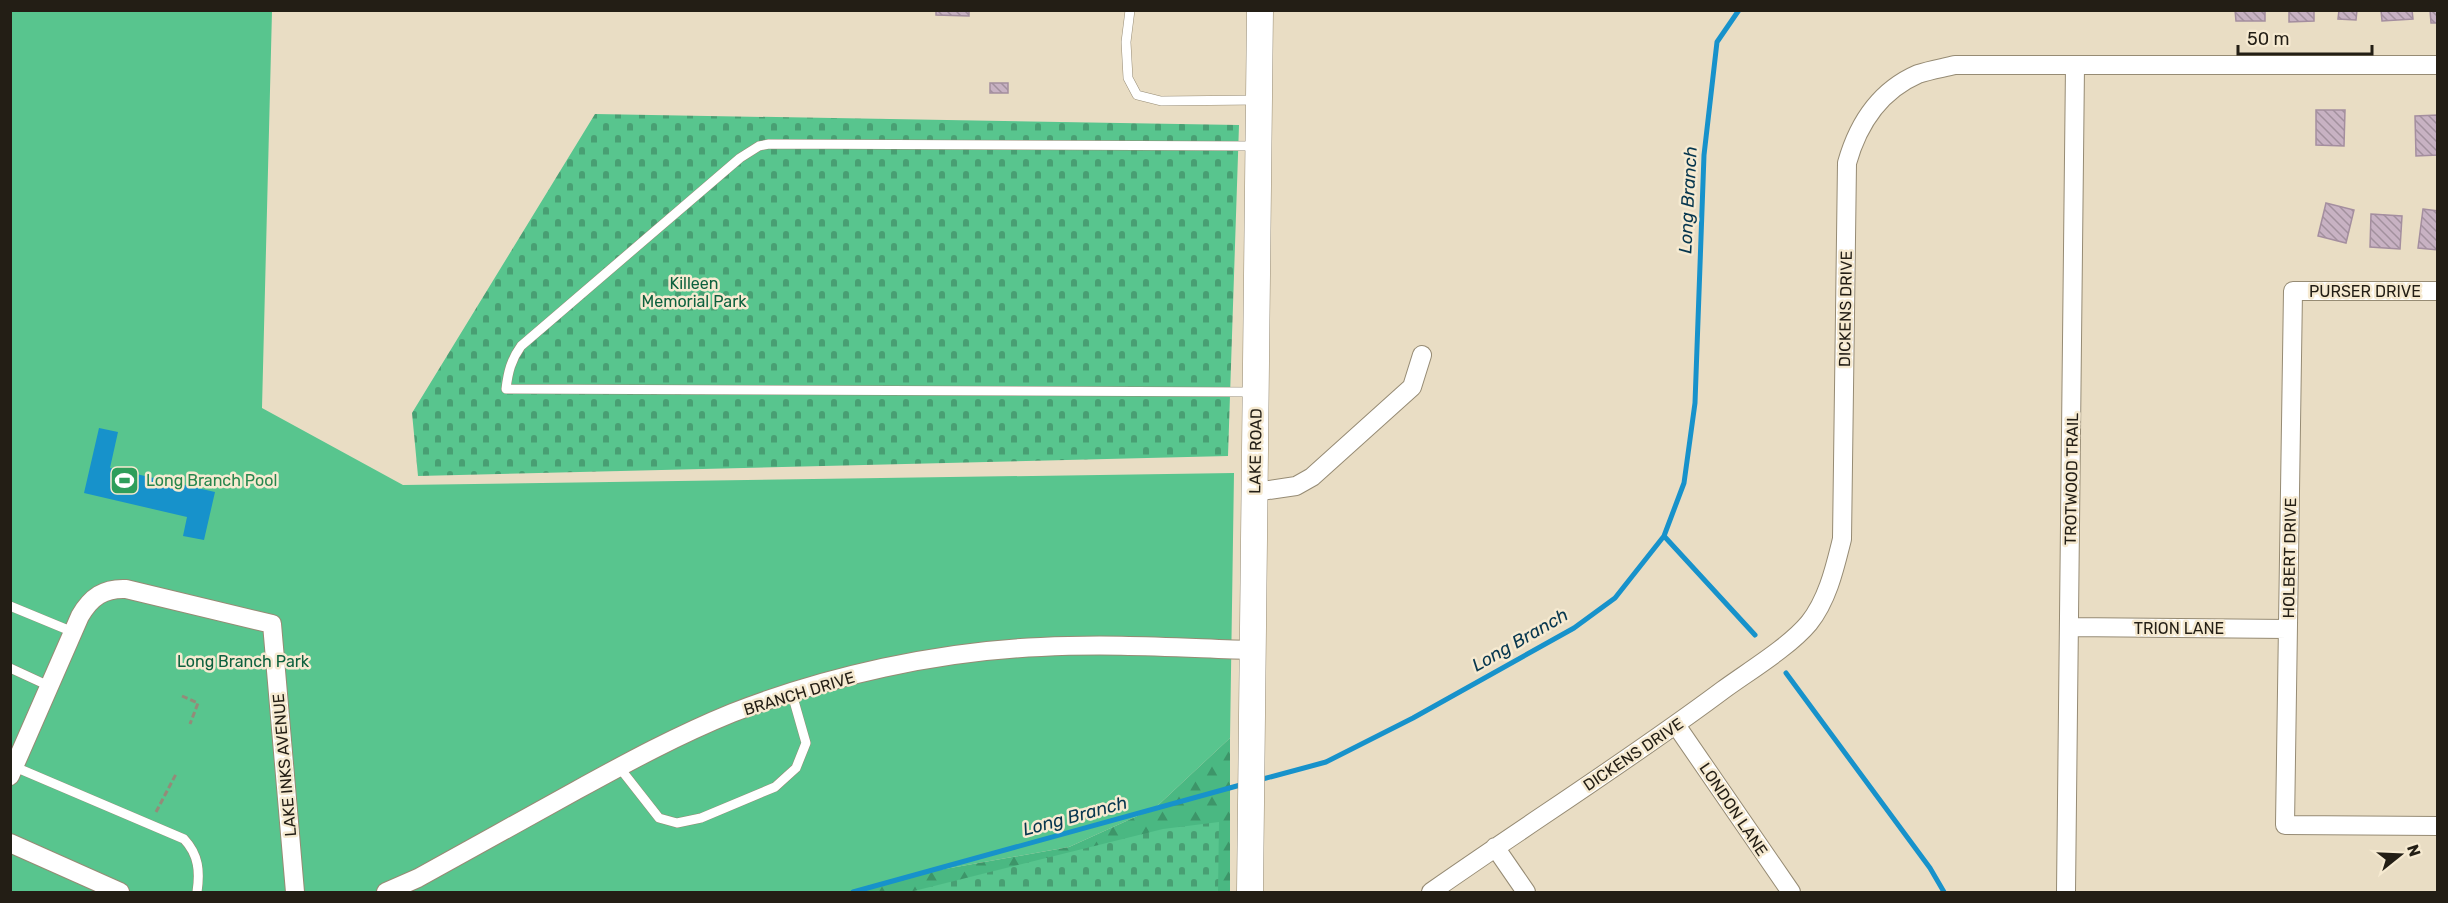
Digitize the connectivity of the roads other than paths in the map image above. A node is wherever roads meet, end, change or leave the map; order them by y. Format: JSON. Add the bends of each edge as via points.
{"nodes":[{"id":1,"x":1130,"y":10,"type":"edge"},
{"id":2,"x":1260,"y":10,"type":"edge"},
{"id":3,"x":2438,"y":65,"type":"edge"},
{"id":4,"x":2075,"y":66,"type":"junction"},
{"id":5,"x":1258,"y":100,"type":"junction"},
{"id":6,"x":1260,"y":147,"type":"junction"},
{"id":7,"x":2293,"y":291,"type":"joint"},
{"id":8,"x":2438,"y":291,"type":"edge"},
{"id":9,"x":1422,"y":356,"type":"dead end"},
{"id":10,"x":1256,"y":392,"type":"junction"},
{"id":11,"x":1255,"y":492,"type":"junction"},
{"id":12,"x":10,"y":606,"type":"edge"},
{"id":13,"x":2069,"y":627,"type":"junction"},
{"id":14,"x":2288,"y":629,"type":"junction"},
{"id":15,"x":73,"y":632,"type":"junction"},
{"id":16,"x":1255,"y":650,"type":"junction"},
{"id":17,"x":10,"y":668,"type":"edge"},
{"id":18,"x":49,"y":686,"type":"junction"},
{"id":19,"x":792,"y":694,"type":"junction"},
{"id":20,"x":1676,"y":725,"type":"junction"},
{"id":21,"x":619,"y":767,"type":"junction"},
{"id":22,"x":13,"y":772,"type":"edge"},
{"id":23,"x":2438,"y":826,"type":"edge"},
{"id":24,"x":10,"y":843,"type":"edge"},
{"id":25,"x":1495,"y":848,"type":"junction"},
{"id":26,"x":120,"y":892,"type":"edge"},
{"id":27,"x":197,"y":892,"type":"edge"},
{"id":28,"x":295,"y":892,"type":"edge"},
{"id":29,"x":386,"y":892,"type":"edge"},
{"id":30,"x":1250,"y":892,"type":"edge"},
{"id":31,"x":1431,"y":892,"type":"edge"},
{"id":32,"x":1526,"y":892,"type":"edge"},
{"id":33,"x":1791,"y":892,"type":"edge"},
{"id":34,"x":2066,"y":892,"type":"edge"}],
"edges":[{"from":1,"to":5,"type":"lane","via":[[1126,42],[1128,78],[1137,95],[1161,101]]},
{"from":2,"to":5,"type":"street","name":"LAKE ROAD"},
{"from":3,"to":4,"type":"street","name":"DICKENS DRIVE"},
{"from":4,"to":13,"type":"street","name":"TROTWOOD TRAIL"},
{"from":4,"to":20,"type":"street","name":"DICKENS DRIVE","via":[[1955,65],[1919,74],[1887,92],[1868,114],[1853,140],[1846,163],[1842,539],[1835,570],[1809,623]]},
{"from":5,"to":6,"type":"street","name":"LAKE ROAD"},
{"from":6,"to":10,"type":"street","name":"LAKE ROAD"},
{"from":6,"to":10,"type":"lane","via":[[759,146],[740,158],[522,346],[513,357],[506,389]]},
{"from":7,"to":8,"type":"street","name":"PURSER DRIVE"},
{"from":7,"to":14,"type":"street","name":"HOLBERT DRIVE"},
{"from":9,"to":11,"type":"street","via":[[1412,387],[1312,477],[1296,486]]},
{"from":10,"to":11,"type":"street","name":"LAKE ROAD"},
{"from":11,"to":16,"type":"street","name":"LAKE ROAD"},
{"from":12,"to":15,"type":"lane"},
{"from":13,"to":14,"type":"street","name":"TRION LANE"},
{"from":13,"to":34,"type":"street","name":"TROTWOOD TRAIL"},
{"from":14,"to":23,"type":"street","name":"HOLBERT DRIVE","via":[[2285,825]]},
{"from":15,"to":18,"type":"street","name":"LAKE INKS AVENUE"},
{"from":15,"to":28,"type":"street","name":"LAKE INKS AVENUE","via":[[89,600],[115,589],[272,624]]},
{"from":16,"to":19,"type":"street","name":"BRANCH DRIVE","via":[[1089,645],[992,650],[890,666]]},
{"from":16,"to":30,"type":"street","name":"LAKE ROAD"},
{"from":17,"to":18,"type":"lane"},
{"from":18,"to":22,"type":"street","name":"LAKE INKS AVENUE"},
{"from":19,"to":21,"type":"street","name":"BRANCH DRIVE","via":[[697,728]]},
{"from":19,"to":21,"type":"lane","via":[[806,743],[796,768],[775,787],[701,818],[677,823],[659,818]]},
{"from":20,"to":25,"type":"street","name":"DICKENS DRIVE"},
{"from":20,"to":33,"type":"street","name":"LONDON LANE"},
{"from":21,"to":29,"type":"street","name":"BRANCH DRIVE"},
{"from":22,"to":27,"type":"lane","via":[[184,839],[194,849],[200,873]]},
{"from":24,"to":26,"type":"street"},
{"from":25,"to":31,"type":"street","name":"DICKENS DRIVE"},
{"from":25,"to":32,"type":"street"}]}
